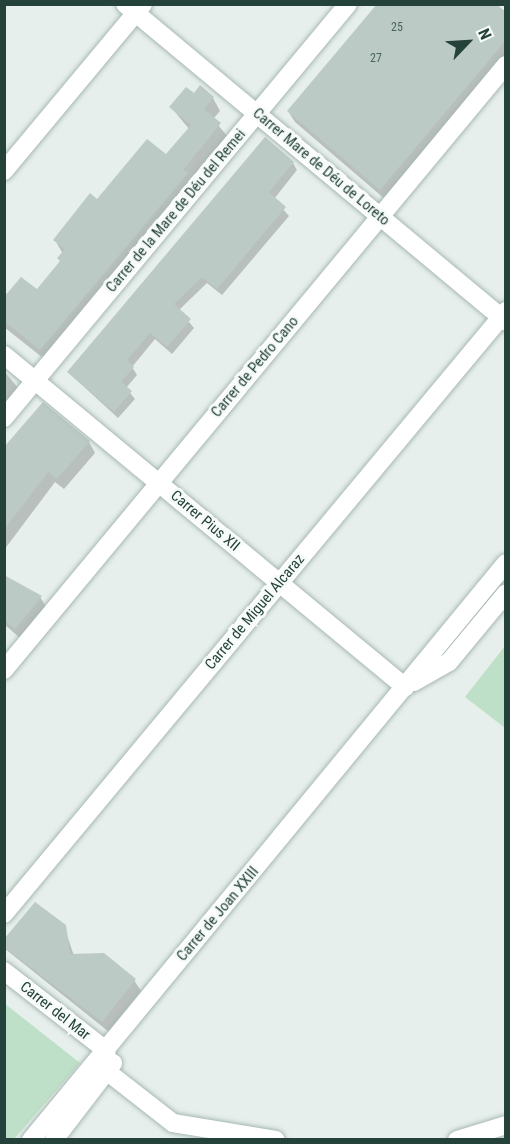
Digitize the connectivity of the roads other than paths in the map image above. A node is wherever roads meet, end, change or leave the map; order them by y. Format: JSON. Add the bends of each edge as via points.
{"nodes":[{"id":1,"x":348,"y":4,"type":"edge"},
{"id":2,"x":135,"y":7,"type":"edge"},
{"id":3,"x":506,"y":65,"type":"edge"},
{"id":4,"x":257,"y":114,"type":"junction"},
{"id":5,"x":4,"y":171,"type":"edge"},
{"id":6,"x":380,"y":216,"type":"junction"},
{"id":7,"x":504,"y":316,"type":"edge"},
{"id":8,"x":4,"y":355,"type":"edge"},
{"id":9,"x":35,"y":380,"type":"junction"},
{"id":10,"x":4,"y":418,"type":"edge"},
{"id":11,"x":159,"y":483,"type":"junction"},
{"id":12,"x":506,"y":563,"type":"edge"},
{"id":13,"x":279,"y":583,"type":"junction"},
{"id":14,"x":506,"y":593,"type":"edge"},
{"id":15,"x":4,"y":670,"type":"edge"},
{"id":16,"x":405,"y":687,"type":"junction"},
{"id":17,"x":4,"y":914,"type":"edge"},
{"id":18,"x":4,"y":971,"type":"edge"},
{"id":19,"x":131,"y":1018,"type":"junction"},
{"id":20,"x":106,"y":1050,"type":"junction"},
{"id":21,"x":109,"y":1073,"type":"junction"},
{"id":22,"x":506,"y":1125,"type":"edge"},
{"id":23,"x":31,"y":1140,"type":"edge"},
{"id":24,"x":54,"y":1140,"type":"edge"},
{"id":25,"x":276,"y":1140,"type":"edge"},
{"id":26,"x":457,"y":1140,"type":"edge"}],
"edges":[{"from":1,"to":4,"type":"street","name":"Carrer de la Mare de Déu del Remei"},
{"from":2,"to":4,"type":"street","name":"Carrer Mare de Déu de Loreto"},
{"from":2,"to":5,"type":"street"},
{"from":3,"to":6,"type":"street","name":"Carrer de Pedro Cano"},
{"from":4,"to":6,"type":"street","name":"Carrer Mare de Déu de Loreto"},
{"from":4,"to":9,"type":"street","name":"Carrer de la Mare de Déu del Remei"},
{"from":6,"to":7,"type":"street","name":"Carrer Mare de Déu de Loreto"},
{"from":6,"to":11,"type":"street","name":"Carrer de Pedro Cano"},
{"from":7,"to":13,"type":"street","name":"Carrer de Miguel Alcaraz"},
{"from":8,"to":9,"type":"street","name":"Carrer Pius XII"},
{"from":9,"to":10,"type":"street","name":"Carrer de la Mare de Déu del Remei"},
{"from":9,"to":11,"type":"street","name":"Carrer Pius XII"},
{"from":11,"to":13,"type":"street","name":"Carrer Pius XII"},
{"from":11,"to":15,"type":"street","name":"Carrer de Pedro Cano"},
{"from":12,"to":16,"type":"street","name":"Carrer de Joan XXIII"},
{"from":13,"to":16,"type":"street","name":"Carrer Pius XII"},
{"from":13,"to":17,"type":"street","name":"Carrer de Miguel Alcaraz"},
{"from":14,"to":16,"type":"street","name":"Carrer de Joan XXIII","via":[[448,662]]},
{"from":16,"to":19,"type":"street","name":"Carrer de Joan XXIII"},
{"from":18,"to":20,"type":"street","name":"Carrer del Mar"},
{"from":19,"to":20,"type":"street","name":"Carrer de Joan XXIII"},
{"from":19,"to":21,"type":"street"},
{"from":20,"to":21,"type":"street"},
{"from":20,"to":23,"type":"street","name":"Carrer de Joan XXIII"},
{"from":21,"to":24,"type":"street"},
{"from":21,"to":25,"type":"street","via":[[172,1123]]},
{"from":22,"to":26,"type":"street"}]}
